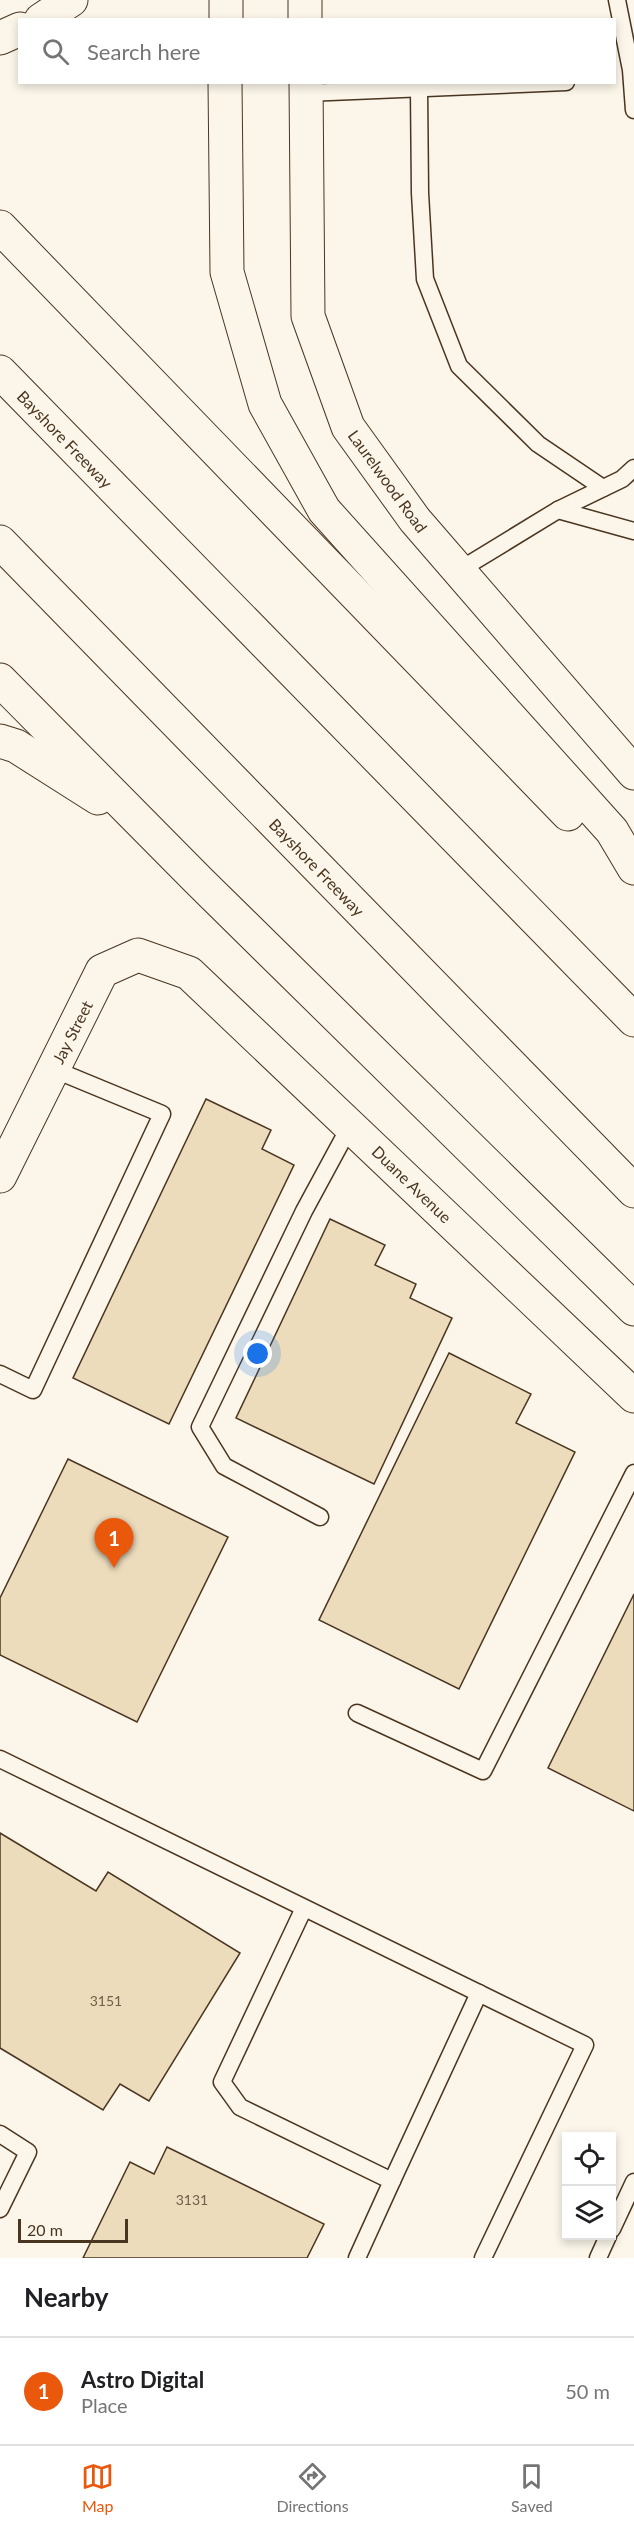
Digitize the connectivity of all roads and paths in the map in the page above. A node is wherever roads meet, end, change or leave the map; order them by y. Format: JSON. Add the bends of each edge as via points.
{"nodes":[{"id":1,"x":71,"y":0,"type":"edge"},
{"id":2,"x":226,"y":0,"type":"edge"},
{"id":3,"x":305,"y":0,"type":"edge"},
{"id":4,"x":617,"y":0,"type":"edge"},
{"id":5,"x":44,"y":18,"type":"edge"},
{"id":6,"x":226,"y":18,"type":"edge"},
{"id":7,"x":305,"y":18,"type":"edge"},
{"id":8,"x":18,"y":31,"type":"edge"},
{"id":9,"x":0,"y":38,"type":"edge"},
{"id":10,"x":623,"y":79,"type":"edge"},
{"id":11,"x":225,"y":84,"type":"edge"},
{"id":12,"x":524,"y":84,"type":"edge"},
{"id":13,"x":306,"y":88,"type":"edge"},
{"id":14,"x":419,"y":89,"type":"junction"},
{"id":15,"x":634,"y":110,"type":"edge"},
{"id":16,"x":0,"y":227,"type":"edge"},
{"id":17,"x":0,"y":372,"type":"edge"},
{"id":18,"x":634,"y":468,"type":"edge"},
{"id":19,"x":603,"y":488,"type":"junction"},
{"id":20,"x":558,"y":510,"type":"junction"},
{"id":21,"x":634,"y":531,"type":"edge"},
{"id":22,"x":0,"y":542,"type":"edge"},
{"id":23,"x":458,"y":571,"type":"junction"},
{"id":24,"x":0,"y":680,"type":"edge"},
{"id":25,"x":0,"y":741,"type":"edge"},
{"id":26,"x":634,"y":773,"type":"edge"},
{"id":27,"x":634,"y":868,"type":"edge"},
{"id":28,"x":199,"y":881,"type":"junction"},
{"id":29,"x":634,"y":882,"type":"edge"},
{"id":30,"x":189,"y":973,"type":"joint"},
{"id":31,"x":634,"y":1020,"type":"edge"},
{"id":32,"x":53,"y":1069,"type":"junction"},
{"id":33,"x":350,"y":1126,"type":"junction"},
{"id":34,"x":0,"y":1176,"type":"edge"},
{"id":35,"x":634,"y":1191,"type":"edge"},
{"id":36,"x":634,"y":1309,"type":"edge"},
{"id":37,"x":0,"y":1374,"type":"edge"},
{"id":38,"x":634,"y":1396,"type":"edge"},
{"id":39,"x":634,"y":1473,"type":"edge"},
{"id":40,"x":320,"y":1517,"type":"dead end"},
{"id":41,"x":357,"y":1713,"type":"dead end"},
{"id":42,"x":0,"y":1759,"type":"edge"},
{"id":43,"x":304,"y":1908,"type":"junction"},
{"id":44,"x":479,"y":1993,"type":"junction"},
{"id":45,"x":0,"y":2134,"type":"edge"},
{"id":46,"x":392,"y":2181,"type":"junction"},
{"id":47,"x":634,"y":2182,"type":"edge"},
{"id":48,"x":0,"y":2209,"type":"edge"},
{"id":49,"x":616,"y":2220,"type":"edge"},
{"id":50,"x":606,"y":2240,"type":"edge"},
{"id":51,"x":357,"y":2258,"type":"edge"},
{"id":52,"x":483,"y":2258,"type":"edge"},
{"id":53,"x":598,"y":2258,"type":"edge"}],
"edges":[{"from":1,"to":5,"type":"main road"},
{"from":2,"to":6,"type":"main road"},
{"from":3,"to":7,"type":"main road"},
{"from":4,"to":10,"type":"lane"},
{"from":8,"to":9,"type":"main road"},
{"from":10,"to":15,"type":"lane"},
{"from":11,"to":27,"type":"main road","via":[[227,272],[265,404],[324,510],[612,831]]},
{"from":12,"to":14,"type":"lane"},
{"from":13,"to":14,"type":"lane"},
{"from":13,"to":23,"type":"main road","name":"Laurelwood Road","via":[[308,316],[348,427],[415,520]]},
{"from":14,"to":19,"type":"lane","via":[[425,279],[459,366],[538,444]]},
{"from":16,"to":29,"type":"main road"},
{"from":17,"to":31,"type":"main road","name":"Bayshore Freeway"},
{"from":18,"to":19,"type":"lane"},
{"from":19,"to":20,"type":"lane"},
{"from":20,"to":21,"type":"lane"},
{"from":20,"to":23,"type":"lane"},
{"from":22,"to":35,"type":"main road","name":"Bayshore Freeway"},
{"from":23,"to":26,"type":"main road","name":"Laurelwood Road"},
{"from":24,"to":28,"type":"main road"},
{"from":25,"to":28,"type":"main road","via":[[16,746],[92,793]]},
{"from":28,"to":36,"type":"main road"},
{"from":30,"to":32,"type":"main road","name":"Jay Street","via":[[138,955],[102,971]]},
{"from":30,"to":33,"type":"main road","name":"Duane Avenue"},
{"from":32,"to":34,"type":"main road","name":"Jay Street"},
{"from":32,"to":37,"type":"lane","via":[[162,1114],[33,1390]]},
{"from":33,"to":38,"type":"main road","name":"Duane Avenue"},
{"from":33,"to":40,"type":"lane","via":[[304,1211],[200,1427],[224,1467]]},
{"from":39,"to":41,"type":"lane","via":[[483,1771]]},
{"from":42,"to":43,"type":"lane"},
{"from":43,"to":44,"type":"lane"},
{"from":43,"to":46,"type":"lane","via":[[222,2082],[240,2107]]},
{"from":44,"to":46,"type":"lane"},
{"from":44,"to":52,"type":"lane","via":[[585,2045]]},
{"from":45,"to":48,"type":"lane","via":[[28,2152]]},
{"from":46,"to":51,"type":"lane"},
{"from":47,"to":49,"type":"lane"},
{"from":50,"to":53,"type":"lane"}]}
